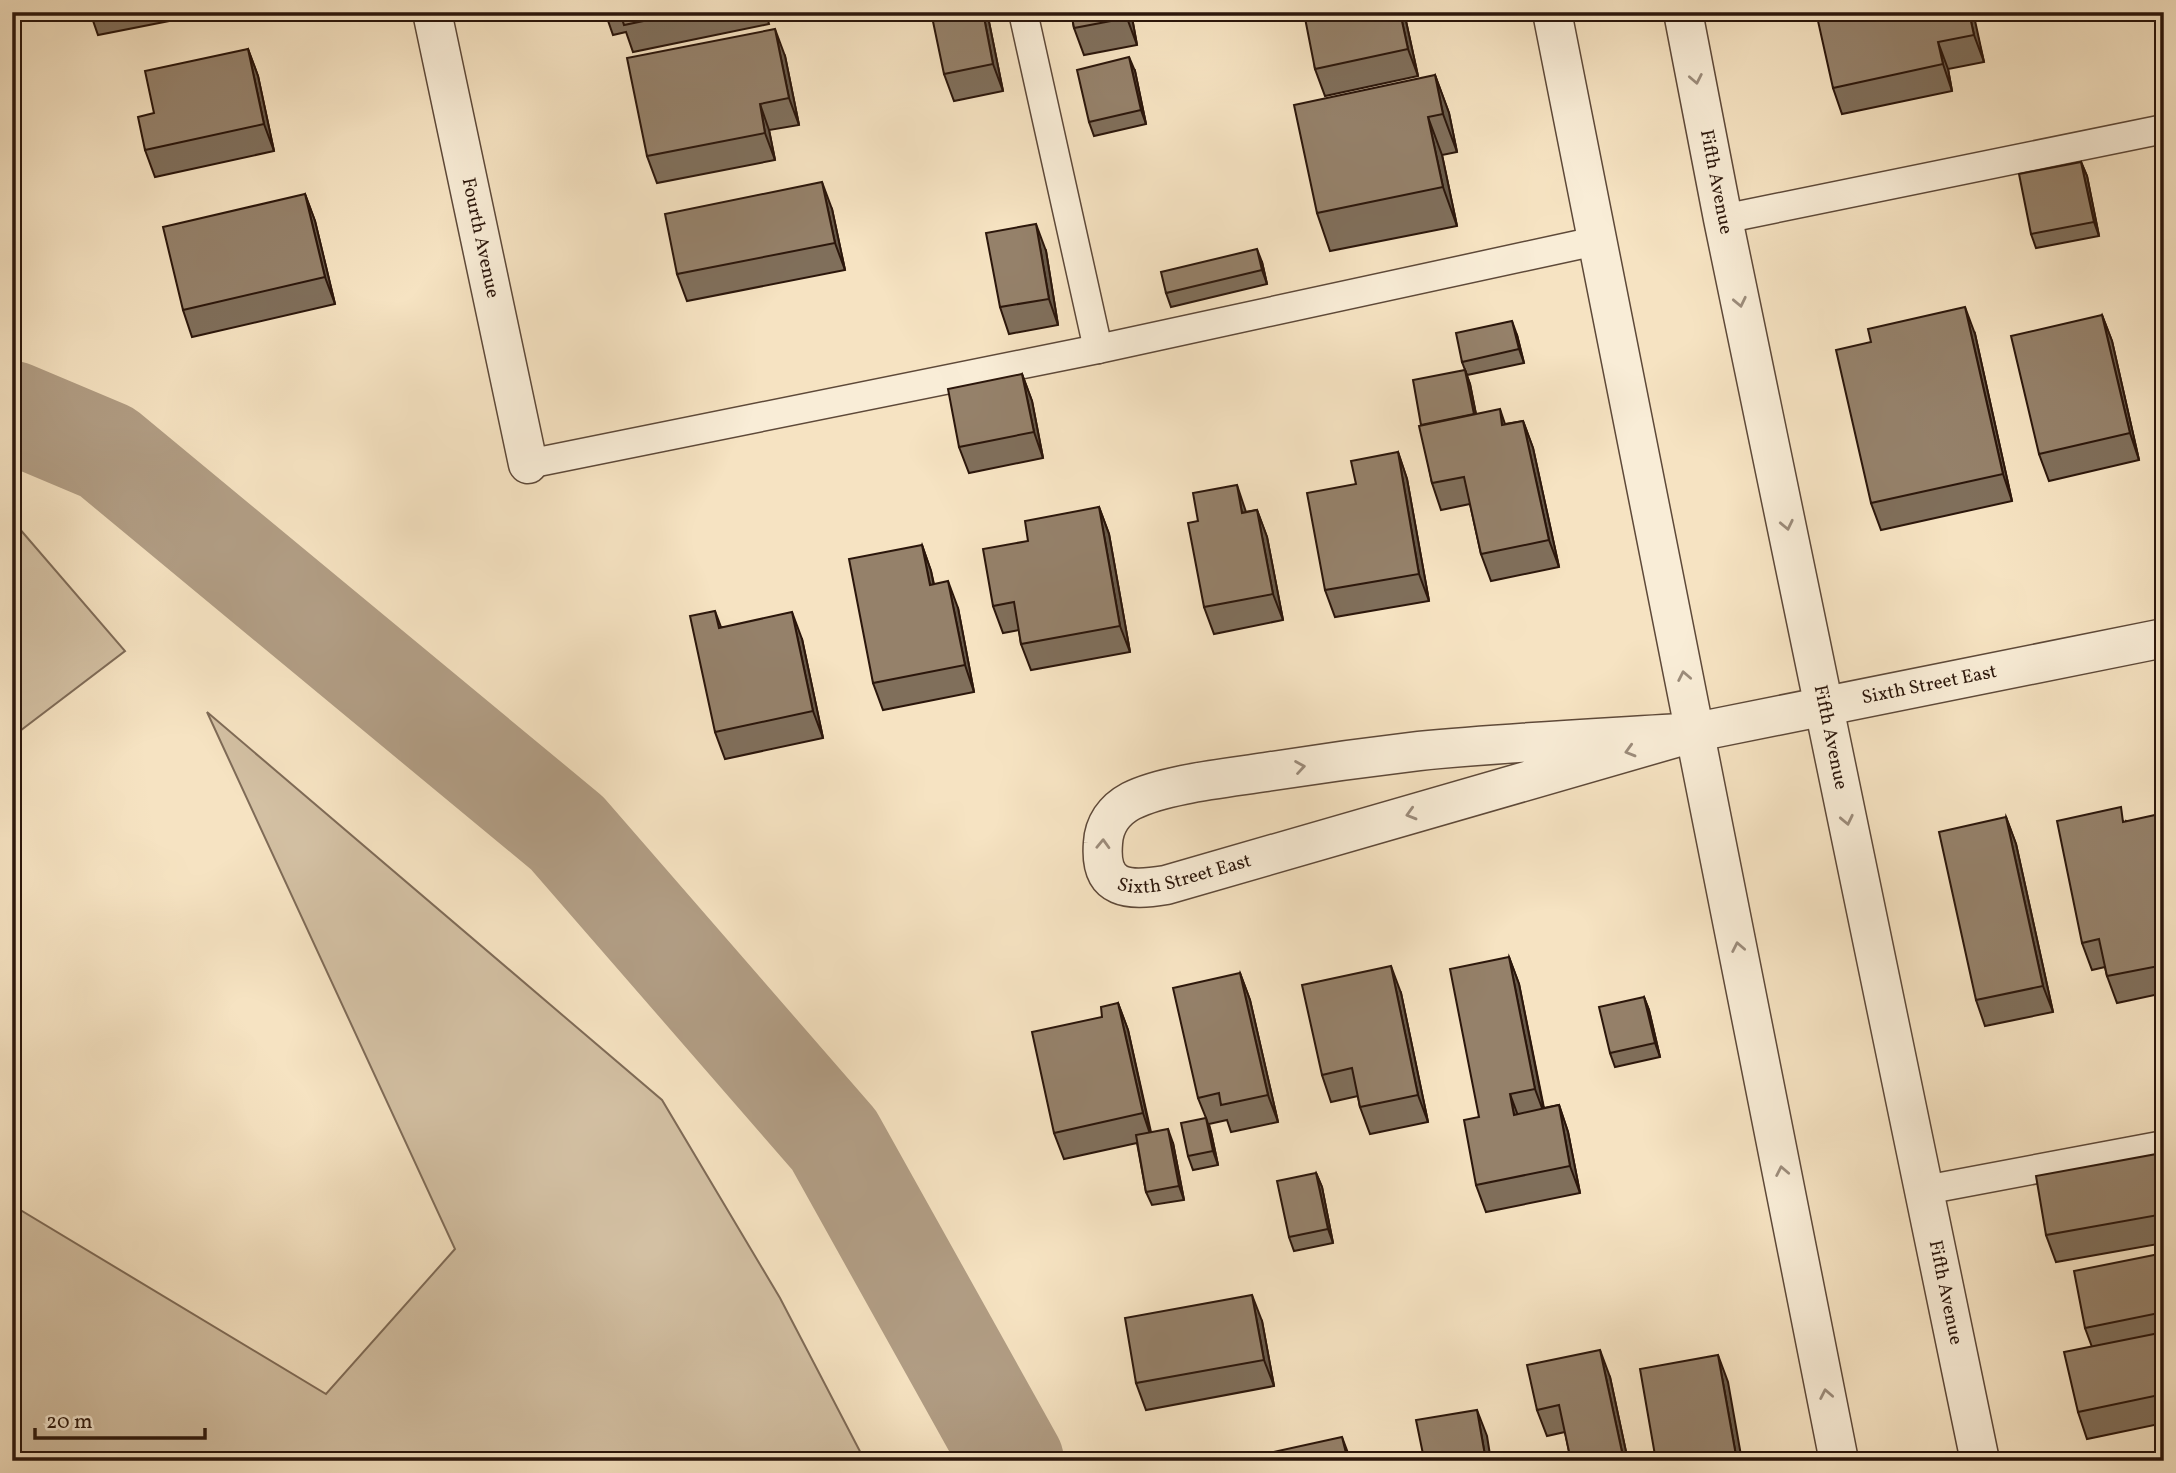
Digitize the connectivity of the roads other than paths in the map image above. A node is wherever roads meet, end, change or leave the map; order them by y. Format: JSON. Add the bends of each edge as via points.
{"nodes":[{"id":1,"x":432,"y":12,"type":"edge"},
{"id":2,"x":1023,"y":12,"type":"edge"},
{"id":3,"x":1552,"y":12,"type":"edge"},
{"id":4,"x":1683,"y":12,"type":"edge"},
{"id":5,"x":2164,"y":129,"type":"edge"},
{"id":6,"x":1723,"y":219,"type":"junction"},
{"id":7,"x":1596,"y":241,"type":"junction"},
{"id":8,"x":1098,"y":349,"type":"junction"},
{"id":9,"x":528,"y":464,"type":"joint"},
{"id":10,"x":2164,"y":638,"type":"edge"},
{"id":11,"x":1824,"y":705,"type":"junction"},
{"id":12,"x":1696,"y":733,"type":"junction"},
{"id":13,"x":2164,"y":1145,"type":"edge"},
{"id":14,"x":1925,"y":1190,"type":"junction"},
{"id":15,"x":1839,"y":1461,"type":"edge"},
{"id":16,"x":1980,"y":1461,"type":"edge"}],
"edges":[{"from":1,"to":9,"type":"street","name":"Fourth Avenue"},
{"from":2,"to":8,"type":"lane"},
{"from":3,"to":7,"type":"street"},
{"from":4,"to":6,"type":"street","name":"Fifth Avenue","one_way":true},
{"from":5,"to":6,"type":"lane"},
{"from":6,"to":11,"type":"street","name":"Fifth Avenue","one_way":true},
{"from":7,"to":8,"type":"lane"},
{"from":12,"to":7,"type":"street","one_way":true},
{"from":8,"to":9,"type":"lane"},
{"from":10,"to":11,"type":"street","name":"Sixth Street East"},
{"from":11,"to":12,"type":"street","name":"Sixth Street East"},
{"from":11,"to":14,"type":"street","name":"Fifth Avenue","one_way":true},
{"from":12,"to":12,"type":"street","name":"Sixth Street East","one_way":true,"via":[[1166,885],[1129,889],[1118,885],[1103,863],[1104,830],[1115,813],[1131,801],[1164,790],[1419,751]]},
{"from":15,"to":12,"type":"street","one_way":true},
{"from":13,"to":14,"type":"lane"},
{"from":14,"to":16,"type":"street","name":"Fifth Avenue"}]}
